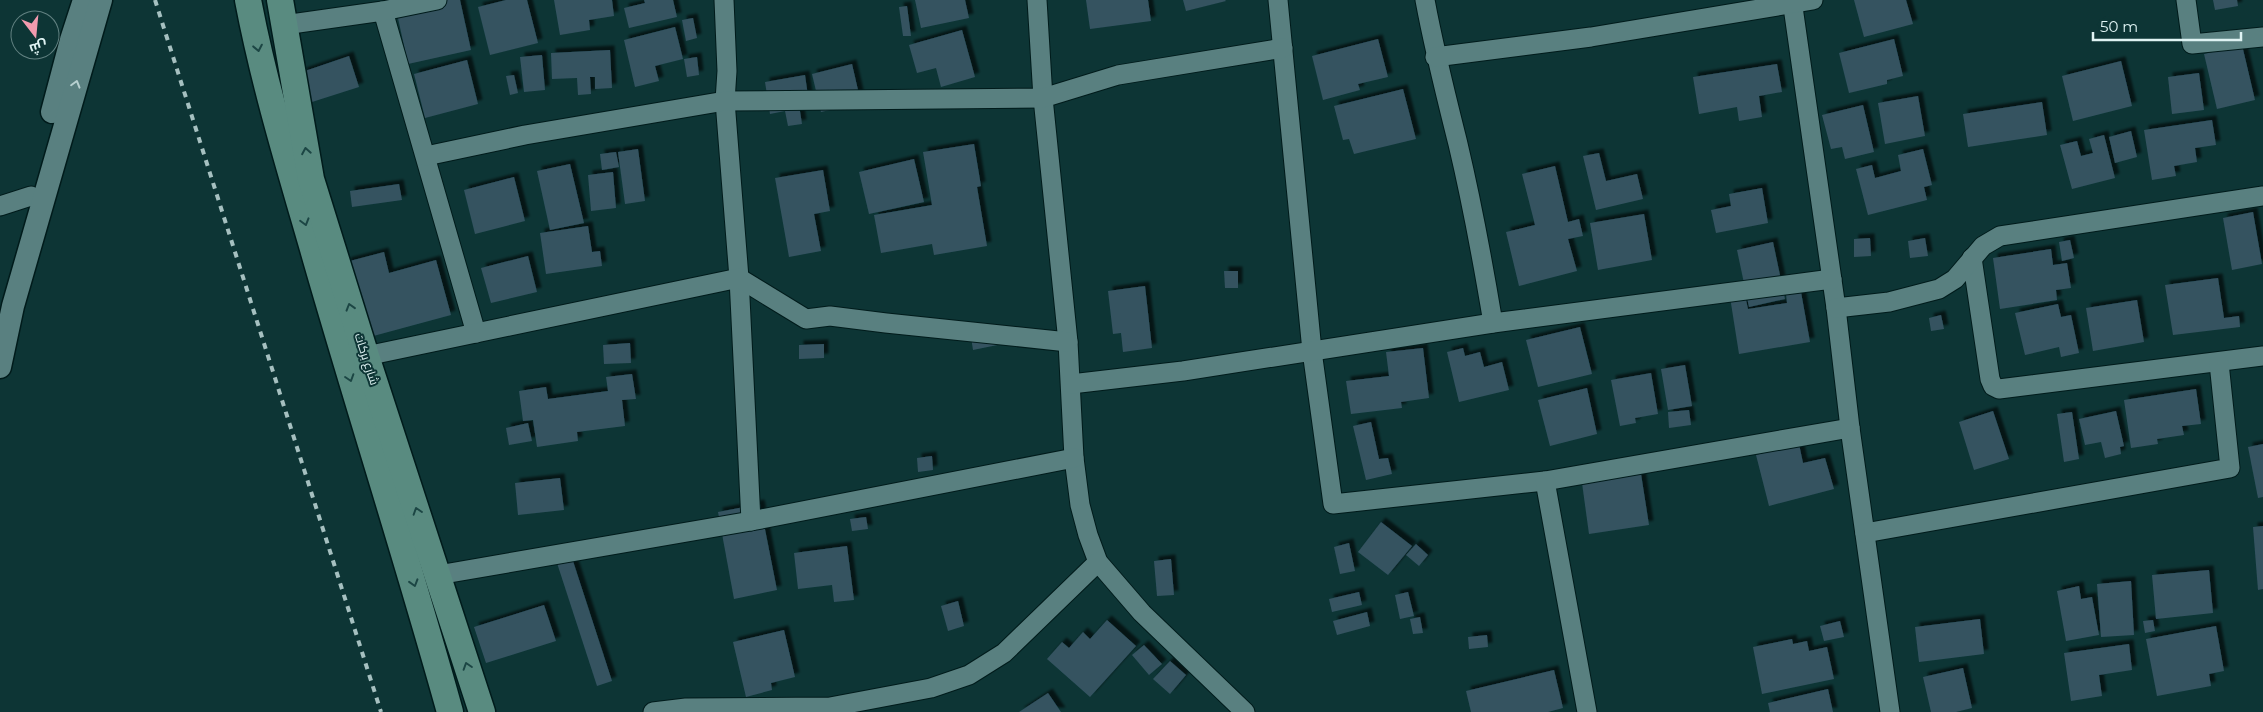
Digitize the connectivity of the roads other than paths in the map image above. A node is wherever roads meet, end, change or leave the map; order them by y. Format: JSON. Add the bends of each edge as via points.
{"nodes":[{"id":1,"x":84,"y":0,"type":"edge"},
{"id":2,"x":101,"y":0,"type":"edge"},
{"id":3,"x":248,"y":0,"type":"edge"},
{"id":4,"x":437,"y":0,"type":"edge"},
{"id":5,"x":724,"y":0,"type":"edge"},
{"id":6,"x":1037,"y":0,"type":"edge"},
{"id":7,"x":1278,"y":0,"type":"edge"},
{"id":8,"x":1425,"y":0,"type":"edge"},
{"id":9,"x":1813,"y":0,"type":"edge"},
{"id":10,"x":2186,"y":0,"type":"edge"},
{"id":11,"x":1792,"y":1,"type":"edge"},
{"id":12,"x":383,"y":11,"type":"junction"},
{"id":13,"x":282,"y":12,"type":"edge"},
{"id":14,"x":2263,"y":37,"type":"edge"},
{"id":15,"x":1283,"y":48,"type":"junction"},
{"id":16,"x":1435,"y":57,"type":"junction"},
{"id":17,"x":1043,"y":98,"type":"junction"},
{"id":18,"x":725,"y":101,"type":"junction"},
{"id":19,"x":426,"y":156,"type":"junction"},
{"id":20,"x":31,"y":196,"type":"junction"},
{"id":21,"x":2263,"y":196,"type":"edge"},
{"id":22,"x":0,"y":206,"type":"edge"},
{"id":23,"x":1972,"y":258,"type":"junction"},
{"id":24,"x":739,"y":278,"type":"junction"},
{"id":25,"x":1832,"y":279,"type":"junction"},
{"id":26,"x":0,"y":299,"type":"edge"},
{"id":27,"x":1836,"y":308,"type":"junction"},
{"id":28,"x":1494,"y":323,"type":"junction"},
{"id":29,"x":476,"y":333,"type":"junction"},
{"id":30,"x":1068,"y":342,"type":"junction"},
{"id":31,"x":1312,"y":351,"type":"junction"},
{"id":32,"x":366,"y":356,"type":"junction"},
{"id":33,"x":2263,"y":356,"type":"edge"},
{"id":34,"x":2219,"y":363,"type":"junction"},
{"id":35,"x":0,"y":367,"type":"edge"},
{"id":36,"x":1071,"y":384,"type":"junction"},
{"id":37,"x":1850,"y":428,"type":"junction"},
{"id":38,"x":1074,"y":458,"type":"junction"},
{"id":39,"x":1544,"y":481,"type":"junction"},
{"id":40,"x":751,"y":520,"type":"junction"},
{"id":41,"x":1865,"y":533,"type":"junction"},
{"id":42,"x":1098,"y":562,"type":"junction"},
{"id":43,"x":438,"y":575,"type":"junction"},
{"id":44,"x":830,"y":709,"type":"edge"},
{"id":45,"x":1238,"y":710,"type":"edge"},
{"id":46,"x":450,"y":712,"type":"edge"},
{"id":47,"x":482,"y":712,"type":"edge"},
{"id":48,"x":653,"y":712,"type":"edge"},
{"id":49,"x":1587,"y":712,"type":"edge"},
{"id":50,"x":1890,"y":712,"type":"edge"}],
"edges":[{"from":1,"to":20,"type":"street"},
{"from":35,"to":2,"type":"street","one_way":true,"via":[[18,287]]},
{"from":3,"to":46,"type":"main road","name":"شارع بركات","one_way":true,"via":[[260,59],[296,191],[416,587]]},
{"from":4,"to":12,"type":"street"},
{"from":5,"to":18,"type":"street"},
{"from":6,"to":17,"type":"street"},
{"from":7,"to":15,"type":"street"},
{"from":8,"to":16,"type":"street"},
{"from":9,"to":11,"type":"street"},
{"from":10,"to":14,"type":"street","via":[[2192,44]]},
{"from":11,"to":16,"type":"street","via":[[1591,37]]},
{"from":11,"to":25,"type":"street"},
{"from":12,"to":13,"type":"street"},
{"from":12,"to":19,"type":"street"},
{"from":32,"to":13,"type":"main road","name":"شارع بركات","one_way":true,"via":[[311,179]]},
{"from":15,"to":17,"type":"street","via":[[1118,75]]},
{"from":15,"to":31,"type":"street"},
{"from":16,"to":28,"type":"street","via":[[1458,144]]},
{"from":17,"to":18,"type":"street"},
{"from":17,"to":30,"type":"street"},
{"from":18,"to":19,"type":"street","via":[[525,135]]},
{"from":18,"to":24,"type":"street"},
{"from":19,"to":29,"type":"street"},
{"from":20,"to":22,"type":"street"},
{"from":20,"to":26,"type":"street"},
{"from":21,"to":23,"type":"street","via":[[2000,236],[1983,246]]},
{"from":23,"to":27,"type":"street","via":[[1955,279],[1939,289],[1889,302]]},
{"from":23,"to":34,"type":"street","via":[[1993,386],[1999,389]]},
{"from":24,"to":29,"type":"street"},
{"from":24,"to":30,"type":"street","via":[[806,319],[830,316],[857,318]]},
{"from":24,"to":40,"type":"street"},
{"from":25,"to":27,"type":"street"},
{"from":25,"to":28,"type":"street"},
{"from":27,"to":37,"type":"street"},
{"from":28,"to":31,"type":"street"},
{"from":29,"to":32,"type":"street"},
{"from":30,"to":36,"type":"street"},
{"from":31,"to":36,"type":"street"},
{"from":31,"to":39,"type":"street","via":[[1333,504]]},
{"from":43,"to":32,"type":"main road","name":"شارع بركات","one_way":true},
{"from":33,"to":34,"type":"street"},
{"from":34,"to":41,"type":"street","via":[[2230,468]]},
{"from":36,"to":38,"type":"street"},
{"from":37,"to":39,"type":"street"},
{"from":37,"to":41,"type":"street"},
{"from":38,"to":40,"type":"street"},
{"from":38,"to":42,"type":"street","via":[[1080,504]]},
{"from":39,"to":49,"type":"street"},
{"from":40,"to":43,"type":"street"},
{"from":41,"to":50,"type":"street"},
{"from":42,"to":44,"type":"street","via":[[1004,652],[969,675],[931,688]]},
{"from":42,"to":45,"type":"street","via":[[1142,613]]},
{"from":47,"to":43,"type":"main road","name":"شارع بركات","one_way":true},
{"from":44,"to":48,"type":"street","via":[[686,708]]}]}
